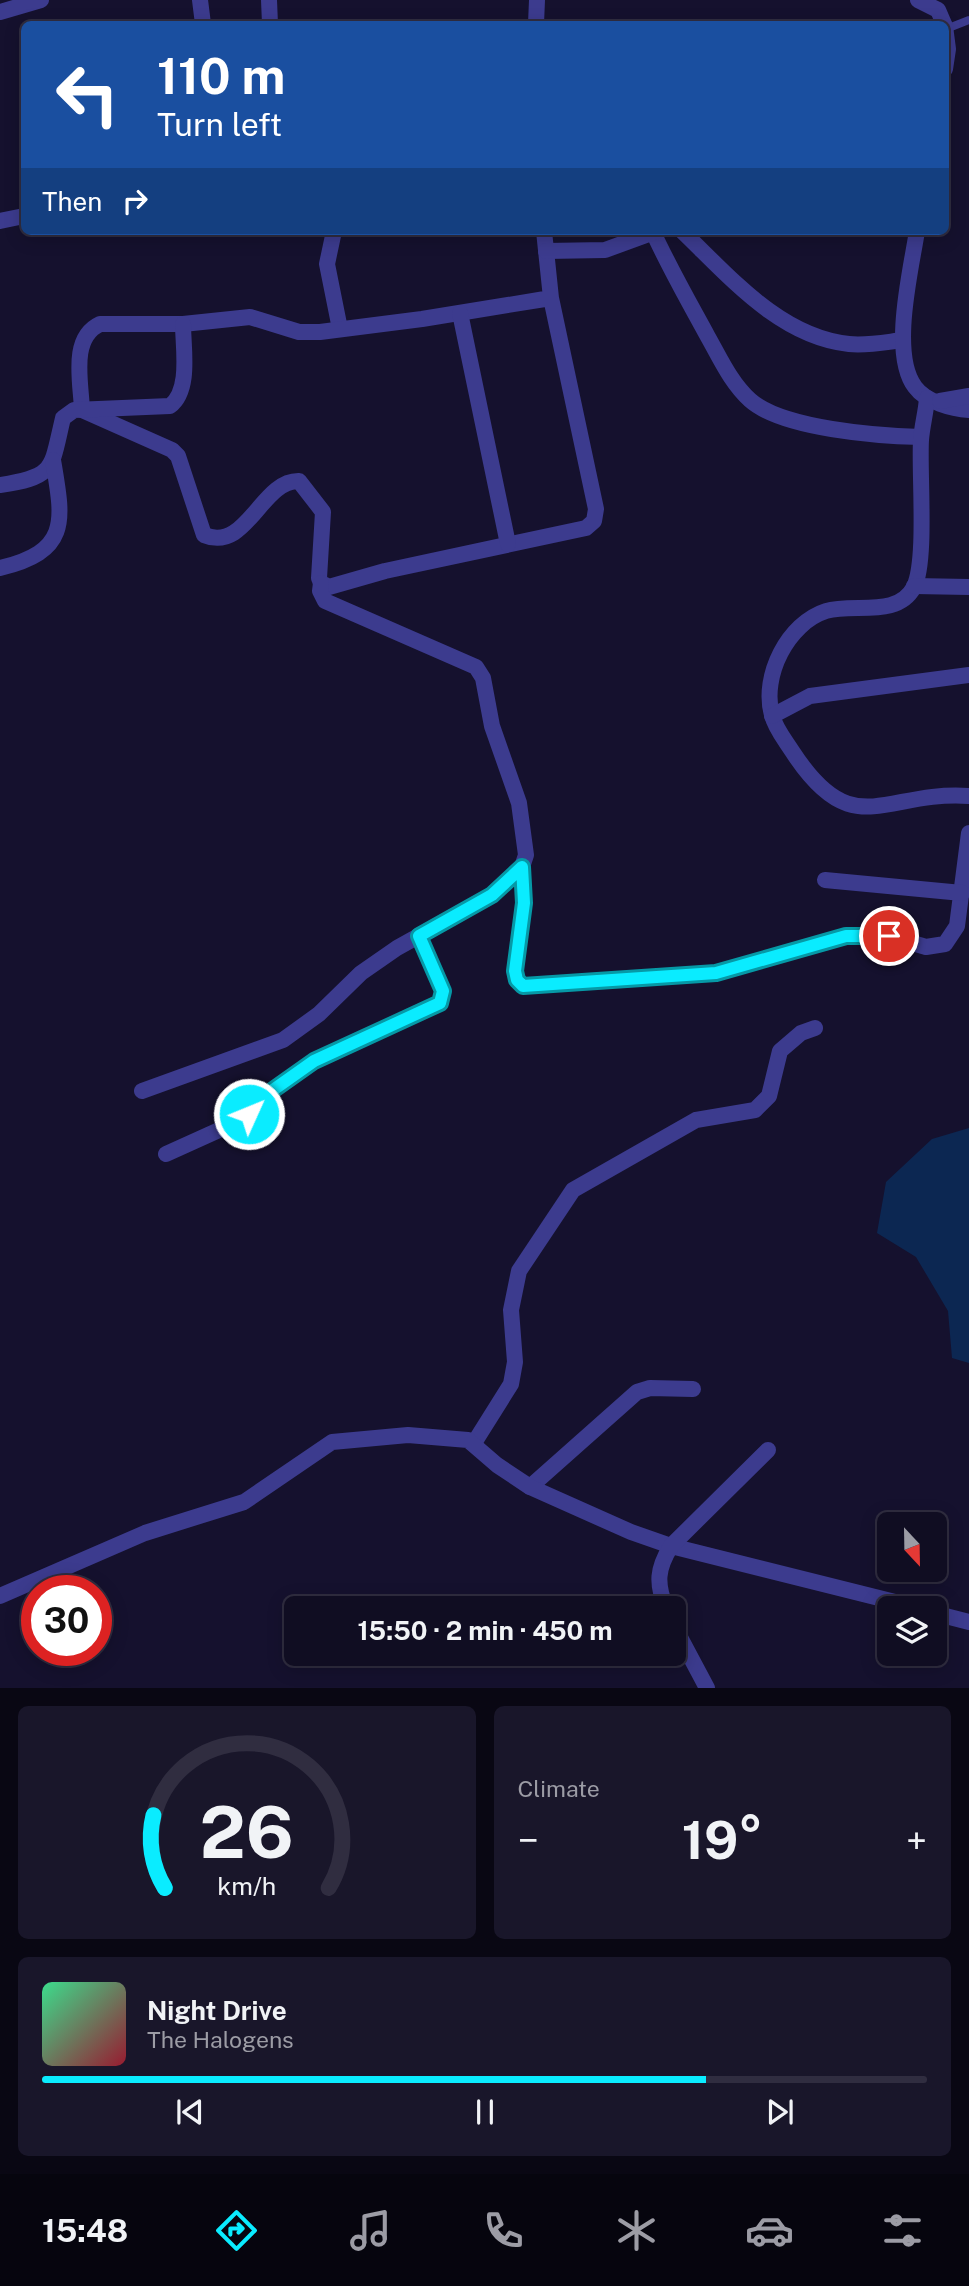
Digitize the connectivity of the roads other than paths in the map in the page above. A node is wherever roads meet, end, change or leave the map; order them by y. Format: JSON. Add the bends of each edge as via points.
{"nodes":[{"id":1,"x":41,"y":0,"type":"edge"},
{"id":2,"x":201,"y":0,"type":"edge"},
{"id":3,"x":269,"y":0,"type":"edge"},
{"id":4,"x":537,"y":0,"type":"edge"},
{"id":5,"x":918,"y":0,"type":"edge"},
{"id":6,"x":0,"y":12,"type":"edge"},
{"id":7,"x":944,"y":18,"type":"edge"},
{"id":8,"x":969,"y":20,"type":"edge"},
{"id":9,"x":204,"y":21,"type":"edge"},
{"id":10,"x":270,"y":21,"type":"edge"},
{"id":11,"x":536,"y":21,"type":"edge"},
{"id":12,"x":21,"y":217,"type":"edge"},
{"id":13,"x":0,"y":221,"type":"edge"},
{"id":14,"x":333,"y":235,"type":"edge"},
{"id":15,"x":545,"y":235,"type":"edge"},
{"id":16,"x":647,"y":235,"type":"edge"},
{"id":17,"x":656,"y":235,"type":"edge"},
{"id":18,"x":686,"y":235,"type":"edge"},
{"id":19,"x":916,"y":235,"type":"edge"},
{"id":20,"x":547,"y":251,"type":"junction"},
{"id":21,"x":551,"y":298,"type":"junction"},
{"id":22,"x":460,"y":313,"type":"junction"},
{"id":23,"x":183,"y":324,"type":"junction"},
{"id":24,"x":340,"y":329,"type":"junction"},
{"id":25,"x":903,"y":340,"type":"junction"},
{"id":26,"x":969,"y":396,"type":"edge"},
{"id":27,"x":933,"y":400,"type":"junction"},
{"id":28,"x":82,"y":410,"type":"junction"},
{"id":29,"x":969,"y":410,"type":"edge"},
{"id":30,"x":921,"y":437,"type":"junction"},
{"id":31,"x":53,"y":460,"type":"junction"},
{"id":32,"x":0,"y":485,"type":"edge"},
{"id":33,"x":508,"y":544,"type":"junction"},
{"id":34,"x":0,"y":568,"type":"edge"},
{"id":35,"x":321,"y":583,"type":"junction"},
{"id":36,"x":914,"y":586,"type":"junction"},
{"id":37,"x":969,"y":587,"type":"edge"},
{"id":38,"x":969,"y":675,"type":"edge"},
{"id":39,"x":772,"y":716,"type":"junction"},
{"id":40,"x":969,"y":796,"type":"edge"},
{"id":41,"x":969,"y":833,"type":"edge"},
{"id":42,"x":522,"y":867,"type":"junction"},
{"id":43,"x":825,"y":880,"type":"dead end"},
{"id":44,"x":965,"y":885,"type":"edge"},
{"id":45,"x":419,"y":936,"type":"junction"},
{"id":46,"x":815,"y":1028,"type":"dead end"},
{"id":47,"x":142,"y":1091,"type":"dead end"},
{"id":48,"x":166,"y":1154,"type":"dead end"},
{"id":49,"x":693,"y":1389,"type":"dead end"},
{"id":50,"x":474,"y":1443,"type":"junction"},
{"id":51,"x":768,"y":1450,"type":"dead end"},
{"id":52,"x":530,"y":1487,"type":"junction"},
{"id":53,"x":671,"y":1546,"type":"junction"},
{"id":54,"x":0,"y":1596,"type":"edge"},
{"id":55,"x":663,"y":1596,"type":"edge"},
{"id":56,"x":877,"y":1598,"type":"edge"},
{"id":57,"x":947,"y":1616,"type":"edge"},
{"id":58,"x":969,"y":1622,"type":"edge"},
{"id":59,"x":686,"y":1649,"type":"edge"},
{"id":60,"x":707,"y":1688,"type":"edge"}],
"edges":[{"from":1,"to":6,"type":"street"},
{"from":2,"to":9,"type":"street"},
{"from":3,"to":10,"type":"street"},
{"from":4,"to":11,"type":"street"},
{"from":5,"to":7,"type":"street"},
{"from":7,"to":8,"type":"lane"},
{"from":12,"to":13,"type":"street"},
{"from":14,"to":24,"type":"street","via":[[327,264]]},
{"from":15,"to":20,"type":"street"},
{"from":16,"to":20,"type":"street","via":[[605,250]]},
{"from":17,"to":30,"type":"street","via":[[676,282],[729,374],[751,400],[840,431]]},
{"from":18,"to":25,"type":"street","via":[[774,315],[802,331],[849,344]]},
{"from":19,"to":25,"type":"street"},
{"from":20,"to":21,"type":"street"},
{"from":21,"to":22,"type":"street"},
{"from":21,"to":33,"type":"street","via":[[596,509],[594,521],[586,528]]},
{"from":22,"to":24,"type":"street"},
{"from":22,"to":33,"type":"street"},
{"from":23,"to":24,"type":"street","via":[[250,317],[299,332]]},
{"from":23,"to":28,"type":"street","via":[[182,390],[176,401],[170,406]]},
{"from":23,"to":28,"type":"street","via":[[100,324],[90,328],[80,341]]},
{"from":25,"to":27,"type":"street","via":[[907,371],[915,388]]},
{"from":26,"to":27,"type":"street"},
{"from":27,"to":29,"type":"street","via":[[952,409]]},
{"from":27,"to":30,"type":"street"},
{"from":28,"to":31,"type":"street","via":[[63,418]]},
{"from":28,"to":35,"type":"street","via":[[172,450],[178,456],[204,536],[213,539],[243,526],[282,484],[299,481],[323,512]]},
{"from":30,"to":36,"type":"street","via":[[921,531]]},
{"from":31,"to":32,"type":"street","via":[[39,478]]},
{"from":31,"to":34,"type":"street","via":[[59,531],[35,554]]},
{"from":33,"to":35,"type":"street","via":[[335,587]]},
{"from":35,"to":42,"type":"street","via":[[325,601],[476,667],[519,803],[526,855]]},
{"from":36,"to":37,"type":"street"},
{"from":36,"to":39,"type":"street","via":[[904,600],[894,604],[823,612],[797,631],[773,670]]},
{"from":38,"to":39,"type":"street","via":[[810,696]]},
{"from":39,"to":40,"type":"street","via":[[811,776],[841,803],[868,808],[938,795]]},
{"from":41,"to":44,"type":"street"},
{"from":42,"to":44,"type":"street","via":[[524,903],[515,971],[523,986],[539,987],[716,973],[846,936],[889,936],[936,947],[951,938],[957,926]]},
{"from":42,"to":45,"type":"street","via":[[492,895]]},
{"from":43,"to":44,"type":"street"},
{"from":45,"to":47,"type":"street","via":[[361,973],[319,1014],[283,1040]]},
{"from":45,"to":48,"type":"street","via":[[443,991],[440,1003],[314,1061],[239,1121]]},
{"from":46,"to":50,"type":"street","via":[[801,1033],[780,1051],[769,1096],[755,1110],[688,1124],[573,1190],[519,1271],[511,1310],[515,1362],[511,1384]]},
{"from":49,"to":52,"type":"street","via":[[638,1392]]},
{"from":50,"to":52,"type":"street"},
{"from":50,"to":54,"type":"street","via":[[408,1435],[332,1442],[244,1502],[145,1533]]},
{"from":51,"to":53,"type":"street"},
{"from":52,"to":53,"type":"street"},
{"from":53,"to":55,"type":"street","via":[[657,1577]]},
{"from":53,"to":56,"type":"street"},
{"from":57,"to":58,"type":"street"},
{"from":59,"to":60,"type":"street"}]}
